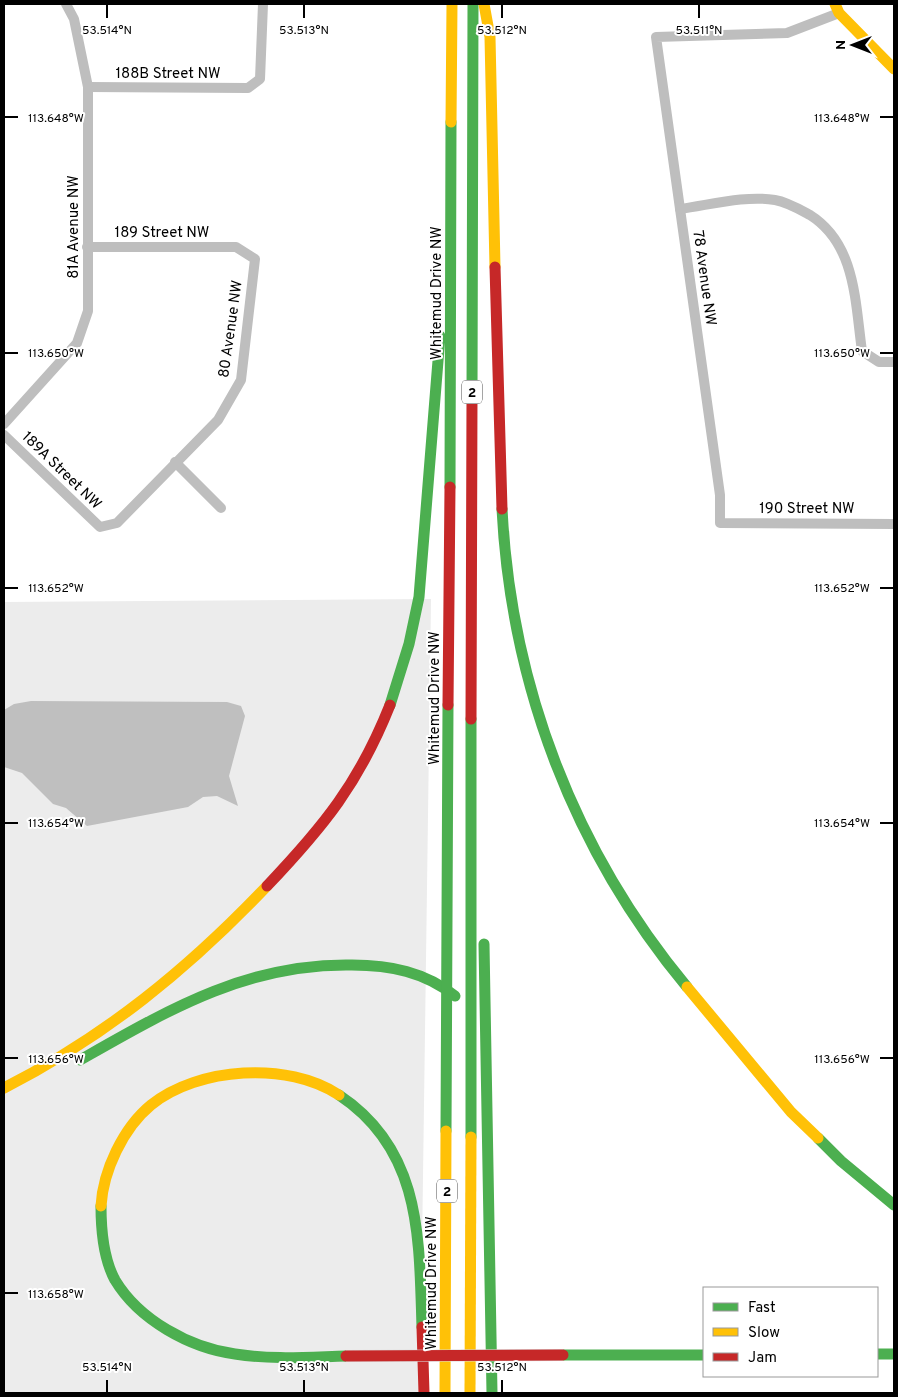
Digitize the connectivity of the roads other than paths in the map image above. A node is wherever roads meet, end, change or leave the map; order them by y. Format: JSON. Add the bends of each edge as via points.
{"nodes":[{"id":1,"x":66,"y":4,"type":"edge"},
{"id":2,"x":262,"y":4,"type":"edge"},
{"id":3,"x":452,"y":4,"type":"edge"},
{"id":4,"x":473,"y":4,"type":"edge"},
{"id":5,"x":484,"y":4,"type":"edge"},
{"id":6,"x":837,"y":8,"type":"edge"},
{"id":7,"x":894,"y":68,"type":"edge"},
{"id":8,"x":88,"y":87,"type":"junction"},
{"id":9,"x":452,"y":151,"type":"junction"},
{"id":10,"x":680,"y":208,"type":"junction"},
{"id":11,"x":88,"y":247,"type":"junction"},
{"id":12,"x":236,"y":247,"type":"joint"},
{"id":13,"x":894,"y":362,"type":"edge"},
{"id":14,"x":4,"y":424,"type":"edge"},
{"id":15,"x":4,"y":434,"type":"edge"},
{"id":16,"x":175,"y":462,"type":"junction"},
{"id":17,"x":221,"y":508,"type":"dead end"},
{"id":18,"x":720,"y":523,"type":"joint"},
{"id":19,"x":894,"y":524,"type":"edge"},
{"id":20,"x":100,"y":527,"type":"joint"},
{"id":21,"x":472,"y":779,"type":"junction"},
{"id":22,"x":483,"y":901,"type":"dead end"},
{"id":23,"x":484,"y":930,"type":"dead end"},
{"id":24,"x":448,"y":990,"type":"junction"},
{"id":25,"x":472,"y":1014,"type":"junction"},
{"id":26,"x":72,"y":1064,"type":"dead end"},
{"id":27,"x":55,"y":1073,"type":"dead end"},
{"id":28,"x":4,"y":1088,"type":"edge"},
{"id":29,"x":4,"y":1098,"type":"edge"},
{"id":30,"x":894,"y":1204,"type":"edge"},
{"id":31,"x":878,"y":1354,"type":"edge"},
{"id":32,"x":894,"y":1354,"type":"edge"},
{"id":33,"x":703,"y":1355,"type":"edge"},
{"id":34,"x":422,"y":1356,"type":"edge"},
{"id":35,"x":422,"y":1356,"type":"edge"},
{"id":36,"x":422,"y":1356,"type":"edge"},
{"id":37,"x":422,"y":1356,"type":"edge"},
{"id":38,"x":424,"y":1393,"type":"edge"},
{"id":39,"x":445,"y":1393,"type":"edge"},
{"id":40,"x":470,"y":1393,"type":"edge"},
{"id":41,"x":492,"y":1393,"type":"edge"}],
"edges":[{"from":1,"to":8,"type":"street","name":"81A Avenue NW","via":[[74,19]]},
{"from":2,"to":8,"type":"street","name":"188B Street NW","via":[[260,79],[248,88]]},
{"from":3,"to":9,"type":"main road","name":"Whitemud Drive NW","number":"2"},
{"from":4,"to":21,"type":"main road","number":"2"},
{"from":5,"to":30,"type":"main road","via":[[490,37],[503,533],[512,613],[523,666],[552,758],[595,851],[658,952],[791,1112],[840,1161]]},
{"from":6,"to":7,"type":"main road"},
{"from":6,"to":10,"type":"street","name":"78 Avenue NW","via":[[787,33],[656,37]]},
{"from":8,"to":11,"type":"street","name":"81A Avenue NW"},
{"from":9,"to":24,"type":"main road","name":"Whitemud Drive NW","number":"2"},
{"from":9,"to":28,"type":"main road","via":[[424,550],[414,624],[384,718],[354,781],[314,837],[252,903],[183,968],[125,1017],[33,1074]]},
{"from":10,"to":13,"type":"street","via":[[755,199],[776,200],[817,220],[834,236],[846,258],[852,278],[862,351],[879,362]]},
{"from":10,"to":18,"type":"street","name":"78 Avenue NW","via":[[720,495]]},
{"from":11,"to":12,"type":"street","name":"189 Street NW"},
{"from":11,"to":14,"type":"street","name":"81A Avenue NW","via":[[88,311],[77,343]]},
{"from":12,"to":16,"type":"street","name":"80 Avenue NW","via":[[255,258],[241,380],[218,420]]},
{"from":15,"to":20,"type":"street","name":"189A Street NW"},
{"from":16,"to":17,"type":"street"},
{"from":16,"to":20,"type":"street","name":"80 Avenue NW","via":[[117,523]]},
{"from":18,"to":19,"type":"street","name":"190 Street NW"},
{"from":21,"to":22,"type":"main road"},
{"from":21,"to":25,"type":"main road"},
{"from":23,"to":41,"type":"main road"},
{"from":24,"to":25,"type":"main road"},
{"from":24,"to":26,"type":"main road","via":[[427,976],[401,968],[350,964],[275,969],[221,985],[168,1010]]},
{"from":24,"to":39,"type":"main road","name":"Whitemud Drive NW","number":"2"},
{"from":25,"to":40,"type":"main road","number":"2"},
{"from":27,"to":29,"type":"main road"},
{"from":31,"to":32,"type":"main road"},
{"from":33,"to":34,"type":"main road","bridge":true},
{"from":35,"to":36,"type":"main road","bridge":true,"via":[[243,1355],[201,1347],[150,1320],[131,1303],[117,1283],[106,1261],[99,1233],[98,1201],[104,1174],[126,1130],[142,1114],[187,1084],[217,1074],[240,1072],[271,1072],[305,1078],[337,1092],[362,1110],[379,1127],[399,1162],[410,1192],[418,1249]]},
{"from":37,"to":38,"type":"main road","bridge":true}]}
